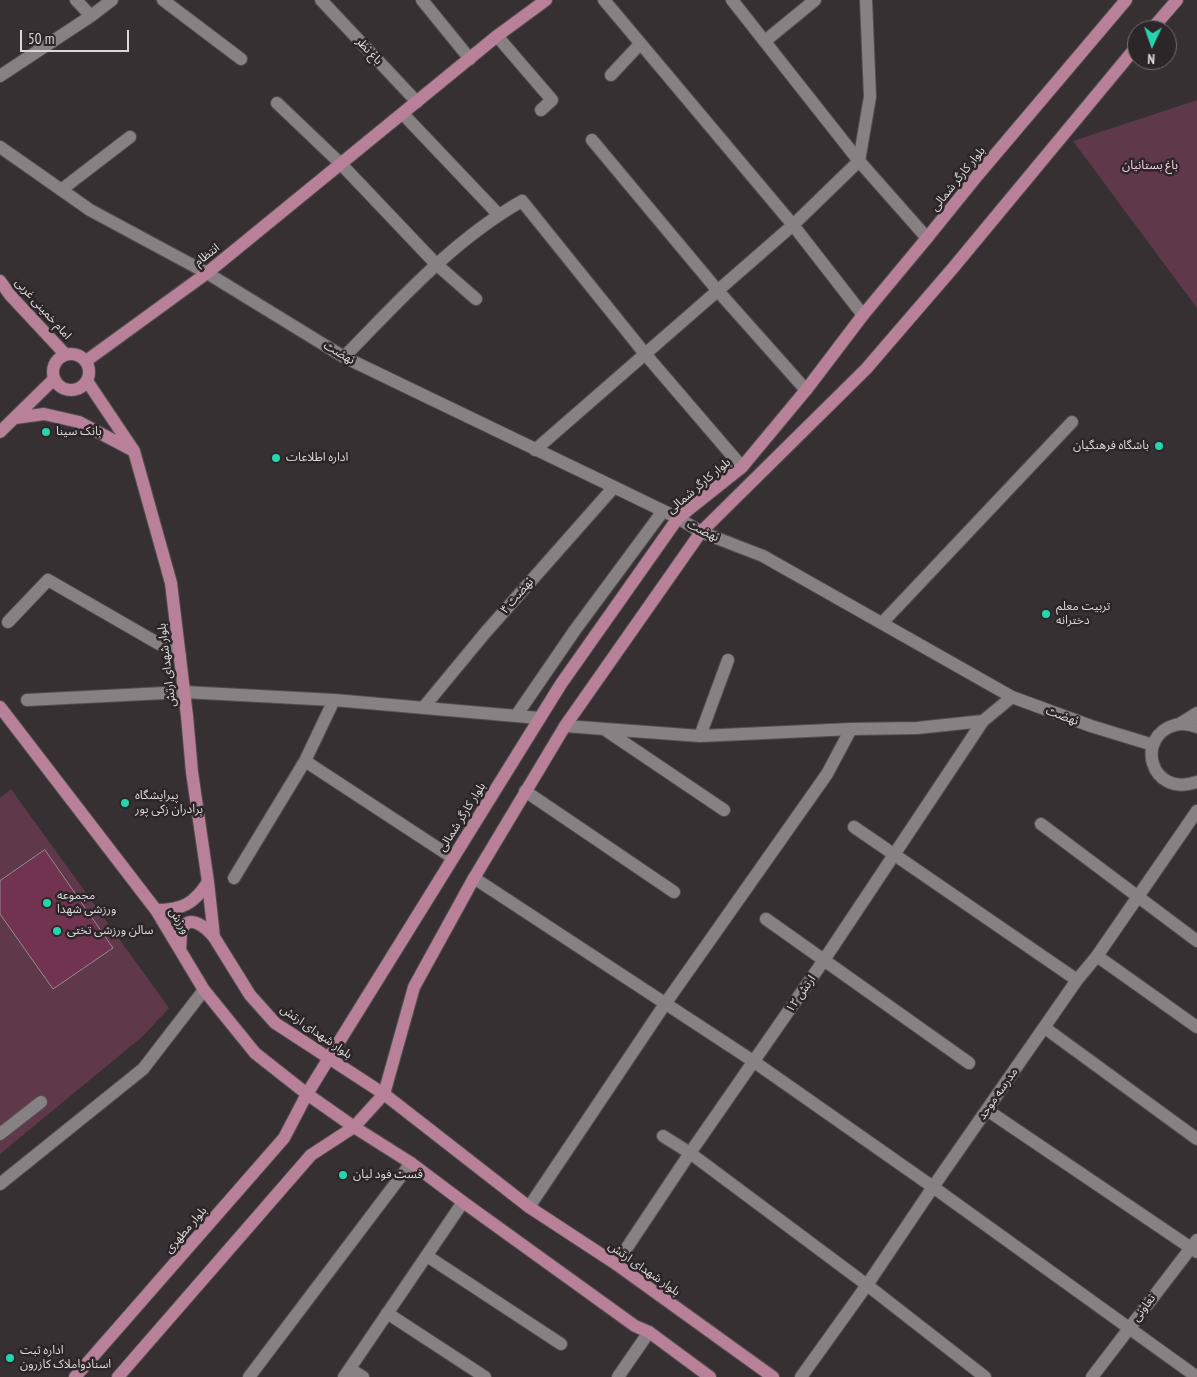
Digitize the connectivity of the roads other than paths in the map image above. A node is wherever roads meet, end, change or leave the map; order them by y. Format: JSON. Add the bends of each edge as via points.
{"nodes":[{"id":1,"x":76,"y":0,"type":"edge"},
{"id":2,"x":112,"y":0,"type":"edge"},
{"id":3,"x":163,"y":0,"type":"edge"},
{"id":4,"x":321,"y":0,"type":"edge"},
{"id":5,"x":422,"y":0,"type":"edge"},
{"id":6,"x":546,"y":0,"type":"edge"},
{"id":7,"x":604,"y":0,"type":"edge"},
{"id":8,"x":732,"y":0,"type":"edge"},
{"id":9,"x":815,"y":0,"type":"edge"},
{"id":10,"x":866,"y":0,"type":"edge"},
{"id":11,"x":1126,"y":0,"type":"edge"},
{"id":12,"x":1177,"y":0,"type":"edge"},
{"id":13,"x":91,"y":16,"type":"junction"},
{"id":14,"x":1160,"y":20,"type":"edge"},
{"id":15,"x":497,"y":36,"type":"junction"},
{"id":16,"x":766,"y":41,"type":"junction"},
{"id":17,"x":640,"y":44,"type":"junction"},
{"id":18,"x":470,"y":58,"type":"junction"},
{"id":19,"x":1127,"y":58,"type":"edge"},
{"id":20,"x":241,"y":59,"type":"dead end"},
{"id":21,"x":611,"y":75,"type":"dead end"},
{"id":22,"x":0,"y":76,"type":"edge"},
{"id":23,"x":417,"y":102,"type":"junction"},
{"id":24,"x":277,"y":103,"type":"dead end"},
{"id":25,"x":541,"y":110,"type":"dead end"},
{"id":26,"x":403,"y":114,"type":"junction"},
{"id":27,"x":130,"y":136,"type":"dead end"},
{"id":28,"x":592,"y":140,"type":"dead end"},
{"id":29,"x":0,"y":147,"type":"edge"},
{"id":30,"x":859,"y":161,"type":"junction"},
{"id":31,"x":341,"y":164,"type":"junction"},
{"id":32,"x":61,"y":190,"type":"junction"},
{"id":33,"x":498,"y":214,"type":"junction"},
{"id":34,"x":793,"y":225,"type":"junction"},
{"id":35,"x":928,"y":238,"type":"junction"},
{"id":36,"x":436,"y":264,"type":"junction"},
{"id":37,"x":207,"y":273,"type":"junction"},
{"id":38,"x":0,"y":281,"type":"edge"},
{"id":39,"x":718,"y":291,"type":"junction"},
{"id":40,"x":476,"y":298,"type":"dead end"},
{"id":41,"x":863,"y":315,"type":"junction"},
{"id":42,"x":65,"y":354,"type":"junction"},
{"id":43,"x":646,"y":354,"type":"junction"},
{"id":44,"x":344,"y":357,"type":"junction"},
{"id":45,"x":86,"y":361,"type":"junction"},
{"id":46,"x":54,"y":379,"type":"junction"},
{"id":47,"x":87,"y":381,"type":"junction"},
{"id":48,"x":806,"y":390,"type":"junction"},
{"id":49,"x":15,"y":418,"type":"junction"},
{"id":50,"x":1072,"y":422,"type":"dead end"},
{"id":51,"x":0,"y":432,"type":"edge"},
{"id":52,"x":535,"y":450,"type":"junction"},
{"id":53,"x":134,"y":451,"type":"junction"},
{"id":54,"x":742,"y":467,"type":"junction"},
{"id":55,"x":614,"y":487,"type":"junction"},
{"id":56,"x":663,"y":511,"type":"junction"},
{"id":57,"x":678,"y":518,"type":"junction"},
{"id":58,"x":701,"y":532,"type":"junction"},
{"id":59,"x":8,"y":622,"type":"dead end"},
{"id":60,"x":882,"y":623,"type":"junction"},
{"id":61,"x":180,"y":656,"type":"junction"},
{"id":62,"x":728,"y":660,"type":"dead end"},
{"id":63,"x":184,"y":692,"type":"junction"},
{"id":64,"x":1012,"y":697,"type":"junction"},
{"id":65,"x":27,"y":700,"type":"dead end"},
{"id":66,"x":334,"y":700,"type":"junction"},
{"id":67,"x":0,"y":707,"type":"edge"},
{"id":68,"x":423,"y":708,"type":"junction"},
{"id":69,"x":1197,"y":713,"type":"edge"},
{"id":70,"x":516,"y":716,"type":"junction"},
{"id":71,"x":539,"y":718,"type":"junction"},
{"id":72,"x":983,"y":722,"type":"junction"},
{"id":73,"x":1180,"y":723,"type":"junction"},
{"id":74,"x":565,"y":726,"type":"junction"},
{"id":75,"x":1197,"y":727,"type":"edge"},
{"id":76,"x":603,"y":729,"type":"junction"},
{"id":77,"x":851,"y":729,"type":"junction"},
{"id":78,"x":700,"y":736,"type":"junction"},
{"id":79,"x":1152,"y":745,"type":"junction"},
{"id":80,"x":305,"y":761,"type":"junction"},
{"id":81,"x":1197,"y":783,"type":"edge"},
{"id":82,"x":525,"y":791,"type":"junction"},
{"id":83,"x":724,"y":810,"type":"dead end"},
{"id":84,"x":1197,"y":811,"type":"edge"},
{"id":85,"x":1041,"y":824,"type":"dead end"},
{"id":86,"x":854,"y":827,"type":"dead end"},
{"id":87,"x":894,"y":854,"type":"junction"},
{"id":88,"x":453,"y":858,"type":"junction"},
{"id":89,"x":234,"y":878,"type":"dead end"},
{"id":90,"x":474,"y":878,"type":"junction"},
{"id":91,"x":208,"y":882,"type":"junction"},
{"id":92,"x":674,"y":892,"type":"dead end"},
{"id":93,"x":1139,"y":895,"type":"junction"},
{"id":94,"x":156,"y":910,"type":"junction"},
{"id":95,"x":766,"y":920,"type":"dead end"},
{"id":96,"x":214,"y":937,"type":"junction"},
{"id":97,"x":1197,"y":941,"type":"edge"},
{"id":98,"x":180,"y":950,"type":"junction"},
{"id":99,"x":1097,"y":956,"type":"junction"},
{"id":100,"x":824,"y":960,"type":"junction"},
{"id":101,"x":1078,"y":980,"type":"junction"},
{"id":102,"x":204,"y":990,"type":"junction"},
{"id":103,"x":665,"y":1004,"type":"junction"},
{"id":104,"x":1197,"y":1027,"type":"edge"},
{"id":105,"x":1044,"y":1028,"type":"junction"},
{"id":106,"x":328,"y":1058,"type":"junction"},
{"id":107,"x":753,"y":1061,"type":"junction"},
{"id":108,"x":970,"y":1063,"type":"dead end"},
{"id":109,"x":307,"y":1094,"type":"junction"},
{"id":110,"x":384,"y":1094,"type":"junction"},
{"id":111,"x":41,"y":1102,"type":"dead end"},
{"id":112,"x":987,"y":1110,"type":"junction"},
{"id":113,"x":354,"y":1127,"type":"junction"},
{"id":114,"x":0,"y":1134,"type":"edge"},
{"id":115,"x":663,"y":1136,"type":"dead end"},
{"id":116,"x":1197,"y":1139,"type":"edge"},
{"id":117,"x":690,"y":1153,"type":"junction"},
{"id":118,"x":411,"y":1163,"type":"junction"},
{"id":119,"x":0,"y":1184,"type":"edge"},
{"id":120,"x":933,"y":1187,"type":"junction"},
{"id":121,"x":463,"y":1202,"type":"junction"},
{"id":122,"x":529,"y":1207,"type":"junction"},
{"id":123,"x":1195,"y":1246,"type":"edge"},
{"id":124,"x":427,"y":1256,"type":"junction"},
{"id":125,"x":616,"y":1264,"type":"junction"},
{"id":126,"x":866,"y":1285,"type":"junction"},
{"id":127,"x":387,"y":1313,"type":"junction"},
{"id":128,"x":1129,"y":1328,"type":"junction"},
{"id":129,"x":649,"y":1332,"type":"junction"},
{"id":130,"x":561,"y":1344,"type":"dead end"},
{"id":131,"x":347,"y":1373,"type":"edge"},
{"id":132,"x":122,"y":1376,"type":"edge"},
{"id":133,"x":76,"y":1377,"type":"edge"},
{"id":134,"x":249,"y":1377,"type":"edge"},
{"id":135,"x":363,"y":1377,"type":"edge"},
{"id":136,"x":485,"y":1377,"type":"edge"},
{"id":137,"x":618,"y":1377,"type":"edge"},
{"id":138,"x":710,"y":1377,"type":"edge"},
{"id":139,"x":773,"y":1377,"type":"edge"},
{"id":140,"x":801,"y":1377,"type":"edge"},
{"id":141,"x":985,"y":1377,"type":"edge"},
{"id":142,"x":1092,"y":1377,"type":"edge"},
{"id":143,"x":1197,"y":1377,"type":"edge"}],
"edges":[{"from":1,"to":13,"type":"street"},
{"from":2,"to":13,"type":"street"},
{"from":3,"to":20,"type":"street"},
{"from":4,"to":23,"type":"street","name":"باغ نظر"},
{"from":5,"to":18,"type":"street"},
{"from":6,"to":15,"type":"main road","name":"انتظام"},
{"from":7,"to":17,"type":"street"},
{"from":8,"to":16,"type":"street"},
{"from":9,"to":16,"type":"street"},
{"from":10,"to":30,"type":"street","via":[[870,96]]},
{"from":11,"to":35,"type":"main road","name":"بلوار کارگر شمالی"},
{"from":12,"to":14,"type":"main road"},
{"from":13,"to":22,"type":"street"},
{"from":15,"to":18,"type":"main road","name":"انتظام"},
{"from":15,"to":25,"type":"street","via":[[552,100]]},
{"from":16,"to":30,"type":"street"},
{"from":17,"to":21,"type":"street"},
{"from":17,"to":34,"type":"street"},
{"from":18,"to":23,"type":"main road","name":"انتظام"},
{"from":19,"to":58,"type":"main road","via":[[866,369]]},
{"from":23,"to":26,"type":"main road","name":"انتظام"},
{"from":24,"to":31,"type":"street"},
{"from":26,"to":31,"type":"main road","name":"انتظام"},
{"from":26,"to":33,"type":"street"},
{"from":27,"to":32,"type":"street"},
{"from":28,"to":39,"type":"street"},
{"from":29,"to":32,"type":"street","name":"نهضت"},
{"from":30,"to":34,"type":"street"},
{"from":30,"to":35,"type":"street"},
{"from":31,"to":36,"type":"street"},
{"from":31,"to":37,"type":"main road","name":"انتظام"},
{"from":32,"to":37,"type":"street","name":"نهضت","via":[[90,210]]},
{"from":33,"to":36,"type":"street"},
{"from":33,"to":43,"type":"street","via":[[522,201]]},
{"from":34,"to":39,"type":"street"},
{"from":34,"to":41,"type":"street"},
{"from":35,"to":41,"type":"main road","name":"بلوار کارگر شمالی"},
{"from":36,"to":40,"type":"street"},
{"from":36,"to":44,"type":"street"},
{"from":37,"to":44,"type":"street","name":"نهضت"},
{"from":37,"to":45,"type":"main road","name":"انتظام"},
{"from":38,"to":42,"type":"main road","name":"امام خمینی غربی","via":[[10,296]]},
{"from":39,"to":43,"type":"street"},
{"from":39,"to":48,"type":"street"},
{"from":41,"to":48,"type":"main road","name":"بلوار کارگر شمالی"},
{"from":42,"to":45,"type":"main road","via":[[77,354]]},
{"from":42,"to":46,"type":"main road","via":[[54,364]]},
{"from":43,"to":52,"type":"street"},
{"from":43,"to":54,"type":"street"},
{"from":44,"to":52,"type":"street","name":"نهضت"},
{"from":45,"to":47,"type":"main road","via":[[90,369]]},
{"from":46,"to":47,"type":"main road","via":[[63,389],[70,390]]},
{"from":46,"to":49,"type":"main road"},
{"from":47,"to":53,"type":"main road","name":"بلوار شهدای ارتش"},
{"from":48,"to":54,"type":"main road","name":"بلوار کارگر شمالی"},
{"from":49,"to":51,"type":"main road"},
{"from":49,"to":53,"type":"main road","via":[[44,414],[79,422]]},
{"from":50,"to":60,"type":"street"},
{"from":52,"to":55,"type":"street","name":"نهضت"},
{"from":53,"to":61,"type":"main road","name":"بلوار شهدای ارتش","via":[[171,583]]},
{"from":54,"to":57,"type":"main road","name":"بلوار کارگر شمالی"},
{"from":55,"to":56,"type":"street","name":"نهضت"},
{"from":55,"to":68,"type":"street","name":"نهضت ۴"},
{"from":56,"to":57,"type":"street","name":"نهضت"},
{"from":56,"to":70,"type":"street"},
{"from":57,"to":58,"type":"street","name":"نهضت"},
{"from":57,"to":71,"type":"main road","name":"بلوار کارگر شمالی"},
{"from":58,"to":60,"type":"street","name":"نهضت","via":[[763,556]]},
{"from":58,"to":74,"type":"main road"},
{"from":59,"to":61,"type":"street","via":[[48,580]]},
{"from":60,"to":64,"type":"street","name":"نهضت"},
{"from":61,"to":63,"type":"main road","name":"بلوار شهدای ارتش"},
{"from":62,"to":78,"type":"street"},
{"from":63,"to":65,"type":"street"},
{"from":63,"to":66,"type":"street"},
{"from":63,"to":91,"type":"main road","name":"بلوار شهدای ارتش"},
{"from":64,"to":72,"type":"street","name":"ارتش ۱۲"},
{"from":64,"to":79,"type":"street","name":"نهضت"},
{"from":66,"to":68,"type":"street"},
{"from":66,"to":80,"type":"street"},
{"from":67,"to":94,"type":"main road","name":"ورزش"},
{"from":68,"to":70,"type":"street"},
{"from":69,"to":73,"type":"street"},
{"from":70,"to":71,"type":"street"},
{"from":71,"to":88,"type":"main road","name":"بلوار کارگر شمالی"},
{"from":72,"to":77,"type":"street"},
{"from":72,"to":87,"type":"street","name":"ارتش ۱۲"},
{"from":73,"to":75,"type":"street"},
{"from":73,"to":79,"type":"street","via":[[1159,734]]},
{"from":74,"to":76,"type":"street"},
{"from":74,"to":82,"type":"main road"},
{"from":76,"to":78,"type":"street"},
{"from":76,"to":83,"type":"street"},
{"from":77,"to":78,"type":"street"},
{"from":77,"to":103,"type":"street","via":[[826,774]]},
{"from":79,"to":81,"type":"street","via":[[1151,759],[1157,773],[1168,782],[1182,786]]},
{"from":80,"to":88,"type":"street"},
{"from":80,"to":89,"type":"street"},
{"from":82,"to":90,"type":"main road"},
{"from":82,"to":92,"type":"street"},
{"from":84,"to":93,"type":"street","name":"مدرسه موحد"},
{"from":85,"to":93,"type":"street"},
{"from":86,"to":87,"type":"street"},
{"from":87,"to":100,"type":"street","name":"ارتش ۱۲"},
{"from":87,"to":101,"type":"street"},
{"from":88,"to":106,"type":"main road","name":"بلوار کارگر شمالی"},
{"from":90,"to":103,"type":"street"},
{"from":90,"to":110,"type":"main road","via":[[414,986]]},
{"from":91,"to":94,"type":"main road","via":[[187,905],[172,910]]},
{"from":91,"to":96,"type":"main road","name":"بلوار شهدای ارتش"},
{"from":93,"to":97,"type":"street"},
{"from":93,"to":99,"type":"street","name":"مدرسه موحد"},
{"from":94,"to":98,"type":"main road","name":"ورزش"},
{"from":95,"to":100,"type":"street"},
{"from":96,"to":98,"type":"main road","via":[[206,927],[192,922],[181,930]]},
{"from":96,"to":106,"type":"main road","name":"بلوار شهدای ارتش","via":[[250,994],[275,1023]]},
{"from":98,"to":102,"type":"main road","name":"ورزش"},
{"from":99,"to":101,"type":"street","name":"مدرسه موحد"},
{"from":99,"to":104,"type":"street"},
{"from":100,"to":107,"type":"street","name":"ارتش ۱۲"},
{"from":100,"to":108,"type":"street"},
{"from":101,"to":105,"type":"street","name":"مدرسه موحد"},
{"from":102,"to":109,"type":"main road","name":"ورزش","via":[[255,1053]]},
{"from":102,"to":119,"type":"street","via":[[143,1069]]},
{"from":103,"to":107,"type":"street"},
{"from":103,"to":122,"type":"street"},
{"from":105,"to":112,"type":"street","name":"مدرسه موحد"},
{"from":105,"to":116,"type":"street"},
{"from":106,"to":109,"type":"main road","name":"بلوار کارگر شمالی"},
{"from":106,"to":110,"type":"main road","name":"بلوار شهدای ارتش"},
{"from":107,"to":117,"type":"street","name":"ارتش ۱۲"},
{"from":107,"to":120,"type":"street"},
{"from":109,"to":113,"type":"main road","name":"ورزش"},
{"from":109,"to":133,"type":"main road","name":"بلوار مطهری","via":[[284,1138]]},
{"from":110,"to":113,"type":"main road"},
{"from":110,"to":122,"type":"main road","name":"بلوار شهدای ارتش"},
{"from":111,"to":114,"type":"street"},
{"from":112,"to":120,"type":"street","name":"مدرسه موحد"},
{"from":112,"to":123,"type":"street"},
{"from":113,"to":118,"type":"main road"},
{"from":113,"to":132,"type":"main road","via":[[311,1155]]},
{"from":115,"to":117,"type":"street"},
{"from":117,"to":125,"type":"street","name":"ارتش ۱۲"},
{"from":117,"to":126,"type":"street"},
{"from":118,"to":121,"type":"main road"},
{"from":118,"to":134,"type":"street"},
{"from":120,"to":126,"type":"street","name":"مدرسه موحد"},
{"from":120,"to":128,"type":"street"},
{"from":121,"to":124,"type":"street"},
{"from":121,"to":129,"type":"main road","via":[[635,1326]]},
{"from":122,"to":125,"type":"main road","name":"بلوار شهدای ارتش"},
{"from":123,"to":128,"type":"street","name":"تعاونی"},
{"from":124,"to":127,"type":"street"},
{"from":124,"to":130,"type":"street"},
{"from":125,"to":139,"type":"main road","name":"بلوار شهدای ارتش"},
{"from":126,"to":140,"type":"street","name":"مدرسه موحد"},
{"from":126,"to":141,"type":"street"},
{"from":127,"to":131,"type":"street"},
{"from":127,"to":136,"type":"street"},
{"from":128,"to":142,"type":"street","name":"تعاونی"},
{"from":128,"to":143,"type":"street"},
{"from":129,"to":137,"type":"street"},
{"from":129,"to":138,"type":"main road"},
{"from":131,"to":135,"type":"street"}]}
